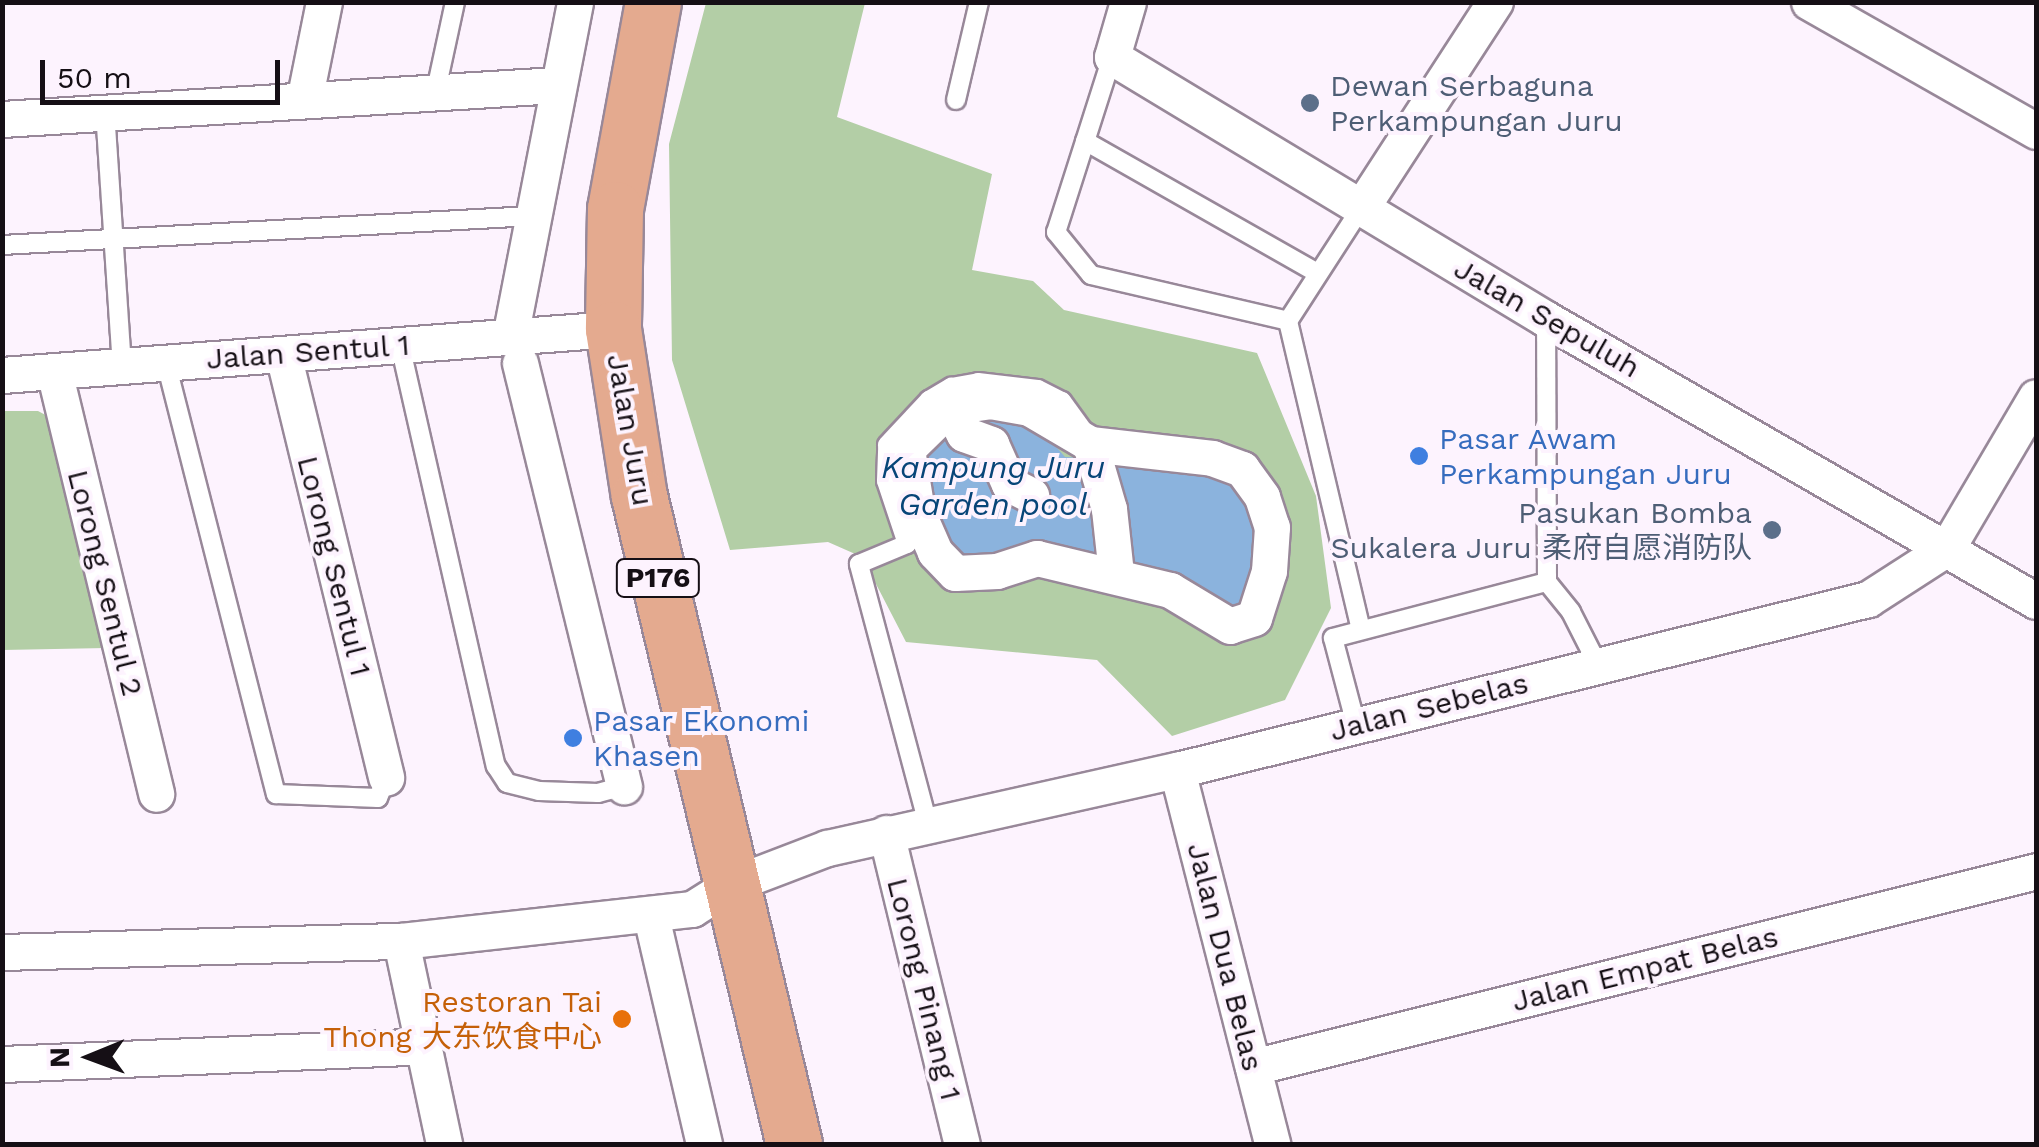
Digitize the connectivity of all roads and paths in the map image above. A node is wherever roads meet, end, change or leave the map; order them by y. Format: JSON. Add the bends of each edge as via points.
{"nodes":[{"id":1,"x":324,"y":2,"type":"edge"},
{"id":2,"x":455,"y":2,"type":"edge"},
{"id":3,"x":575,"y":2,"type":"edge"},
{"id":4,"x":652,"y":2,"type":"edge"},
{"id":5,"x":979,"y":2,"type":"edge"},
{"id":6,"x":1128,"y":2,"type":"edge"},
{"id":7,"x":1495,"y":2,"type":"edge"},
{"id":8,"x":1809,"y":2,"type":"edge"},
{"id":9,"x":1112,"y":56,"type":"junction"},
{"id":10,"x":556,"y":85,"type":"junction"},
{"id":11,"x":436,"y":90,"type":"junction"},
{"id":12,"x":304,"y":96,"type":"junction"},
{"id":13,"x":956,"y":100,"type":"dead end"},
{"id":14,"x":106,"y":111,"type":"junction"},
{"id":15,"x":2,"y":119,"type":"edge"},
{"id":16,"x":2036,"y":131,"type":"edge"},
{"id":17,"x":1084,"y":142,"type":"junction"},
{"id":18,"x":1362,"y":208,"type":"junction"},
{"id":19,"x":532,"y":216,"type":"junction"},
{"id":20,"x":114,"y":237,"type":"junction"},
{"id":21,"x":2,"y":245,"type":"edge"},
{"id":22,"x":1316,"y":272,"type":"junction"},
{"id":23,"x":1546,"y":319,"type":"junction"},
{"id":24,"x":1288,"y":321,"type":"junction"},
{"id":25,"x":613,"y":329,"type":"junction"},
{"id":26,"x":400,"y":345,"type":"junction"},
{"id":27,"x":515,"y":350,"type":"junction"},
{"id":28,"x":282,"y":354,"type":"junction"},
{"id":29,"x":166,"y":363,"type":"junction"},
{"id":30,"x":122,"y":366,"type":"junction"},
{"id":31,"x":54,"y":372,"type":"junction"},
{"id":32,"x":2,"y":376,"type":"edge"},
{"id":33,"x":2036,"y":397,"type":"edge"},
{"id":34,"x":950,"y":407,"type":"junction"},
{"id":35,"x":1090,"y":444,"type":"junction"},
{"id":36,"x":1031,"y":495,"type":"dead end"},
{"id":37,"x":1947,"y":548,"type":"junction"},
{"id":38,"x":1116,"y":574,"type":"junction"},
{"id":39,"x":1546,"y":582,"type":"junction"},
{"id":40,"x":2036,"y":601,"type":"edge"},
{"id":41,"x":1361,"y":630,"type":"junction"},
{"id":42,"x":1598,"y":666,"type":"junction"},
{"id":43,"x":1356,"y":726,"type":"junction"},
{"id":44,"x":1177,"y":770,"type":"junction"},
{"id":45,"x":386,"y":778,"type":"joint"},
{"id":46,"x":624,"y":786,"type":"joint"},
{"id":47,"x":156,"y":794,"type":"dead end"},
{"id":48,"x":928,"y":824,"type":"junction"},
{"id":49,"x":886,"y":833,"type":"junction"},
{"id":50,"x":2036,"y":871,"type":"edge"},
{"id":51,"x":730,"y":885,"type":"junction"},
{"id":52,"x":651,"y":916,"type":"junction"},
{"id":53,"x":401,"y":942,"type":"junction"},
{"id":54,"x":2,"y":952,"type":"edge"},
{"id":55,"x":423,"y":1046,"type":"junction"},
{"id":56,"x":2,"y":1064,"type":"edge"},
{"id":57,"x":1253,"y":1067,"type":"junction"},
{"id":58,"x":444,"y":1144,"type":"edge"},
{"id":59,"x":704,"y":1144,"type":"edge"},
{"id":60,"x":794,"y":1144,"type":"edge"},
{"id":61,"x":962,"y":1144,"type":"edge"},
{"id":62,"x":1272,"y":1144,"type":"edge"}],
"edges":[{"from":1,"to":12,"type":"street"},
{"from":2,"to":11,"type":"lane"},
{"from":3,"to":10,"type":"street"},
{"from":4,"to":25,"type":"main road","name":"Jalan Juru","number":"P176","via":[[615,209]]},
{"from":5,"to":13,"type":"lane"},
{"from":6,"to":9,"type":"street"},
{"from":7,"to":18,"type":"street"},
{"from":8,"to":16,"type":"street"},
{"from":9,"to":17,"type":"lane"},
{"from":9,"to":18,"type":"street","name":"Jalan Sepuluh"},
{"from":10,"to":11,"type":"street"},
{"from":10,"to":19,"type":"street"},
{"from":11,"to":12,"type":"street"},
{"from":12,"to":14,"type":"street"},
{"from":14,"to":15,"type":"street"},
{"from":14,"to":20,"type":"lane"},
{"from":17,"to":22,"type":"lane"},
{"from":17,"to":24,"type":"lane","via":[[1056,232],[1091,275]]},
{"from":18,"to":22,"type":"lane"},
{"from":18,"to":23,"type":"street","name":"Jalan Sepuluh"},
{"from":19,"to":20,"type":"lane"},
{"from":19,"to":27,"type":"street"},
{"from":20,"to":21,"type":"lane"},
{"from":20,"to":30,"type":"lane"},
{"from":22,"to":24,"type":"lane"},
{"from":23,"to":37,"type":"street","name":"Jalan Sepuluh"},
{"from":23,"to":39,"type":"lane"},
{"from":24,"to":41,"type":"lane"},
{"from":25,"to":27,"type":"street","name":"Jalan Sentul 1"},
{"from":25,"to":51,"type":"main road","name":"Jalan Juru","number":"P176","via":[[639,496]]},
{"from":26,"to":27,"type":"street","name":"Jalan Sentul 1"},
{"from":26,"to":28,"type":"street","name":"Jalan Sentul 1"},
{"from":26,"to":46,"type":"lane","via":[[496,766],[507,783],[539,791],[598,793]]},
{"from":27,"to":46,"type":"street"},
{"from":28,"to":29,"type":"street","name":"Jalan Sentul 1"},
{"from":28,"to":45,"type":"street","name":"Lorong Sentul 1"},
{"from":29,"to":30,"type":"street","name":"Jalan Sentul 1"},
{"from":29,"to":45,"type":"lane","via":[[276,794],[378,798]]},
{"from":30,"to":31,"type":"street","name":"Jalan Sentul 1"},
{"from":31,"to":32,"type":"street","name":"Jalan Sentul 1"},
{"from":31,"to":47,"type":"street","name":"Lorong Sentul 2"},
{"from":33,"to":37,"type":"street","name":"Jalan Sebelas"},
{"from":34,"to":35,"type":"street","via":[[990,401],[1029,408]]},
{"from":34,"to":36,"type":"street","via":[[964,434],[991,444],[1010,484]]},
{"from":34,"to":38,"type":"street","via":[[906,449],[917,510],[936,552],[955,572],[997,571],[1037,558]]},
{"from":35,"to":38,"type":"street","via":[[1109,509]]},
{"from":35,"to":38,"type":"street","via":[[1212,458],[1242,469],[1262,496],[1272,527],[1261,602],[1254,618],[1230,626],[1170,590]]},
{"from":35,"to":48,"type":"lane","via":[[1062,401],[1038,389],[978,382],[929,400],[888,444],[886,481],[907,544],[859,564]]},
{"from":37,"to":40,"type":"street","name":"Jalan Sepuluh"},
{"from":37,"to":42,"type":"street","name":"Jalan Sebelas","via":[[1868,598]]},
{"from":39,"to":41,"type":"lane"},
{"from":39,"to":42,"type":"lane","via":[[1571,612]]},
{"from":41,"to":43,"type":"lane","via":[[1334,638]]},
{"from":42,"to":43,"type":"street","name":"Jalan Sebelas"},
{"from":43,"to":44,"type":"street","name":"Jalan Sebelas"},
{"from":44,"to":48,"type":"street","name":"Jalan Sebelas"},
{"from":44,"to":57,"type":"street","name":"Jalan Dua Belas"},
{"from":48,"to":49,"type":"street","name":"Jalan Sebelas"},
{"from":49,"to":51,"type":"street","name":"Jalan Sebelas"},
{"from":49,"to":61,"type":"street","name":"Lorong Pinang 1"},
{"from":50,"to":57,"type":"street","name":"Jalan Empat Belas"},
{"from":51,"to":52,"type":"street","name":"Jalan Sebelas","via":[[692,909]]},
{"from":51,"to":60,"type":"main road","name":"Jalan Juru","number":"P176"},
{"from":52,"to":53,"type":"street","name":"Jalan Sebelas"},
{"from":52,"to":59,"type":"street"},
{"from":53,"to":54,"type":"street","name":"Jalan Sebelas"},
{"from":53,"to":55,"type":"street"},
{"from":55,"to":56,"type":"street"},
{"from":55,"to":58,"type":"street"},
{"from":57,"to":62,"type":"street","name":"Jalan Dua Belas"}]}
